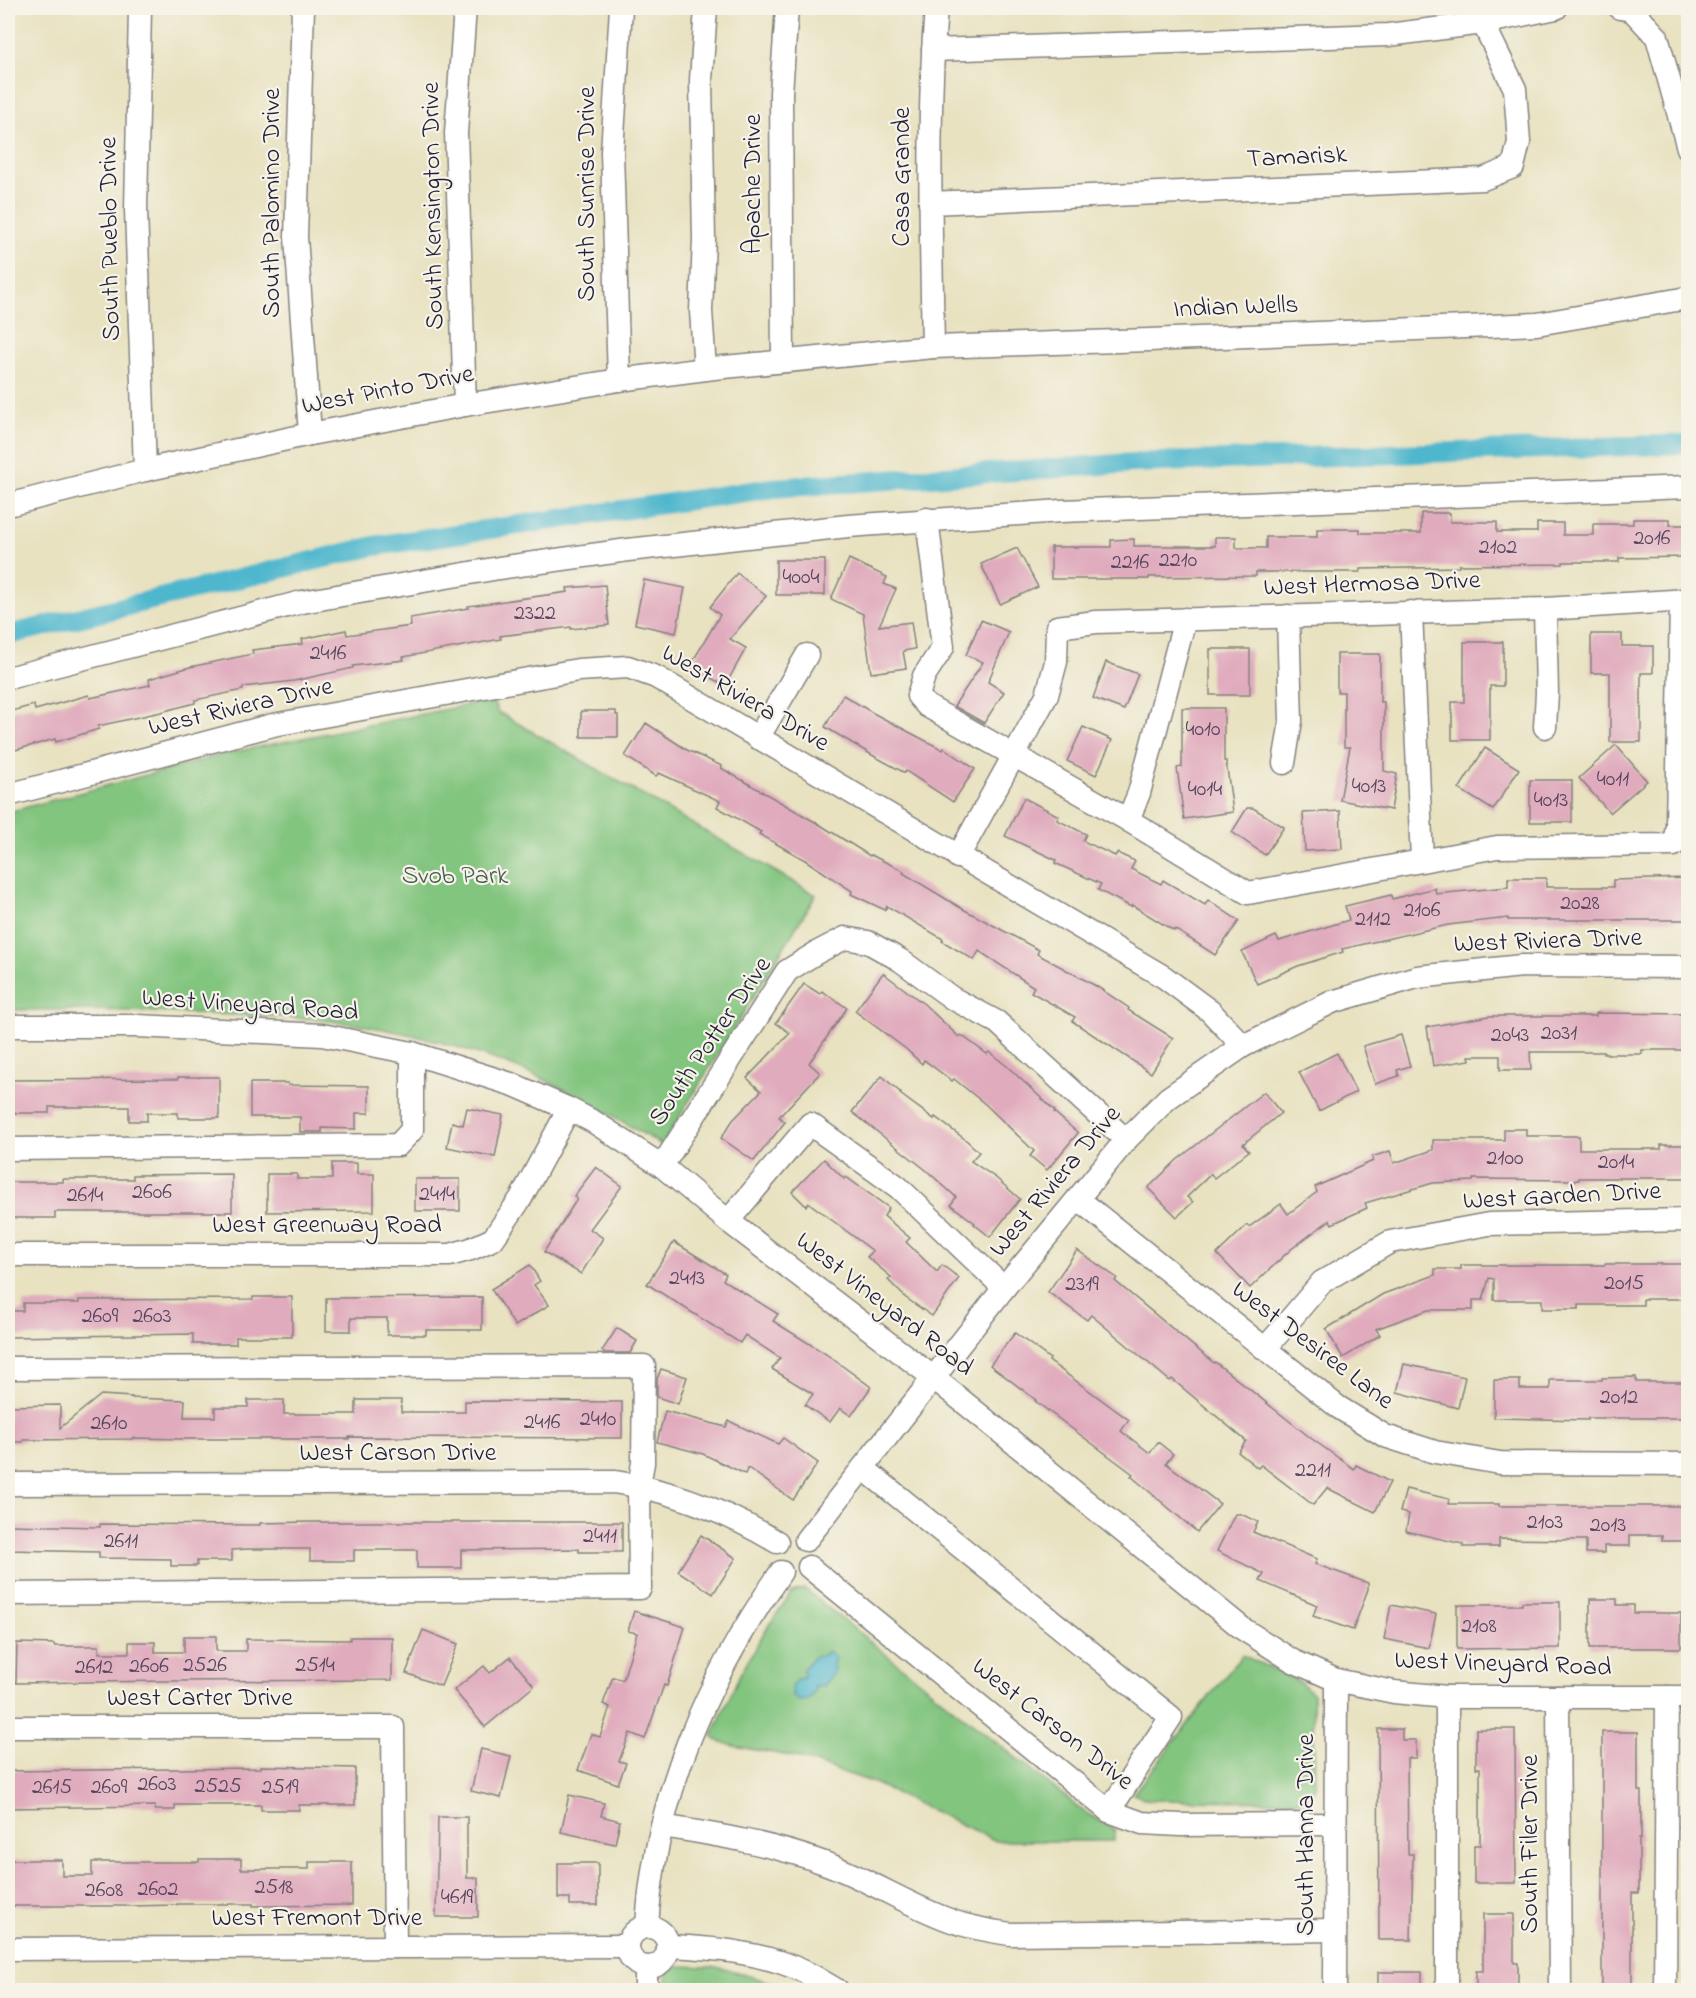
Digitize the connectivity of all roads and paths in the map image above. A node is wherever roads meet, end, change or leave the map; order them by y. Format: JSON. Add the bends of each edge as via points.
{"nodes":[{"id":1,"x":140,"y":8,"type":"edge"},
{"id":2,"x":303,"y":8,"type":"edge"},
{"id":3,"x":465,"y":8,"type":"edge"},
{"id":4,"x":621,"y":8,"type":"edge"},
{"id":5,"x":706,"y":8,"type":"edge"},
{"id":6,"x":787,"y":8,"type":"edge"},
{"id":7,"x":936,"y":8,"type":"edge"},
{"id":8,"x":1556,"y":8,"type":"edge"},
{"id":9,"x":1620,"y":8,"type":"edge"},
{"id":10,"x":1483,"y":23,"type":"junction"},
{"id":11,"x":933,"y":50,"type":"junction"},
{"id":12,"x":1689,"y":148,"type":"edge"},
{"id":13,"x":930,"y":203,"type":"junction"},
{"id":14,"x":1689,"y":298,"type":"edge"},
{"id":15,"x":933,"y":347,"type":"junction"},
{"id":16,"x":783,"y":360,"type":"junction"},
{"id":17,"x":705,"y":369,"type":"junction"},
{"id":18,"x":619,"y":380,"type":"junction"},
{"id":19,"x":465,"y":405,"type":"junction"},
{"id":20,"x":310,"y":434,"type":"junction"},
{"id":21,"x":145,"y":470,"type":"junction"},
{"id":22,"x":1689,"y":487,"type":"edge"},
{"id":23,"x":8,"y":505,"type":"edge"},
{"id":24,"x":927,"y":519,"type":"junction"},
{"id":25,"x":1685,"y":600,"type":"edge"},
{"id":26,"x":1545,"y":609,"type":"junction"},
{"id":27,"x":1411,"y":612,"type":"junction"},
{"id":28,"x":1288,"y":616,"type":"junction"},
{"id":29,"x":1185,"y":619,"type":"junction"},
{"id":30,"x":807,"y":655,"type":"dead end"},
{"id":31,"x":8,"y":678,"type":"edge"},
{"id":32,"x":1545,"y":727,"type":"dead end"},
{"id":33,"x":758,"y":738,"type":"junction"},
{"id":34,"x":1014,"y":754,"type":"junction"},
{"id":35,"x":1284,"y":763,"type":"dead end"},
{"id":36,"x":8,"y":795,"type":"edge"},
{"id":37,"x":1128,"y":820,"type":"junction"},
{"id":38,"x":958,"y":857,"type":"junction"},
{"id":39,"x":1422,"y":860,"type":"junction"},
{"id":40,"x":1689,"y":967,"type":"edge"},
{"id":41,"x":8,"y":1026,"type":"edge"},
{"id":42,"x":1243,"y":1046,"type":"junction"},
{"id":43,"x":412,"y":1053,"type":"junction"},
{"id":44,"x":569,"y":1109,"type":"junction"},
{"id":45,"x":1126,"y":1140,"type":"junction"},
{"id":46,"x":8,"y":1149,"type":"edge"},
{"id":47,"x":662,"y":1166,"type":"junction"},
{"id":48,"x":1078,"y":1199,"type":"junction"},
{"id":49,"x":1689,"y":1220,"type":"edge"},
{"id":50,"x":728,"y":1221,"type":"junction"},
{"id":51,"x":8,"y":1256,"type":"edge"},
{"id":52,"x":1004,"y":1288,"type":"junction"},
{"id":53,"x":1265,"y":1349,"type":"junction"},
{"id":54,"x":8,"y":1368,"type":"edge"},
{"id":55,"x":934,"y":1378,"type":"junction"},
{"id":56,"x":1689,"y":1464,"type":"edge"},
{"id":57,"x":863,"y":1468,"type":"junction"},
{"id":58,"x":8,"y":1484,"type":"edge"},
{"id":59,"x":639,"y":1485,"type":"junction"},
{"id":60,"x":806,"y":1540,"type":"junction"},
{"id":61,"x":777,"y":1542,"type":"junction"},
{"id":62,"x":809,"y":1567,"type":"junction"},
{"id":63,"x":781,"y":1572,"type":"junction"},
{"id":64,"x":8,"y":1594,"type":"edge"},
{"id":65,"x":1336,"y":1680,"type":"junction"},
{"id":66,"x":1447,"y":1697,"type":"junction"},
{"id":67,"x":1558,"y":1697,"type":"junction"},
{"id":68,"x":1678,"y":1697,"type":"edge"},
{"id":69,"x":8,"y":1727,"type":"edge"},
{"id":70,"x":1109,"y":1811,"type":"junction"},
{"id":71,"x":1335,"y":1824,"type":"junction"},
{"id":72,"x":662,"y":1826,"type":"junction"},
{"id":73,"x":647,"y":1926,"type":"junction"},
{"id":74,"x":1335,"y":1930,"type":"junction"},
{"id":75,"x":627,"y":1946,"type":"junction"},
{"id":76,"x":668,"y":1946,"type":"junction"},
{"id":77,"x":395,"y":1947,"type":"junction"},
{"id":78,"x":8,"y":1950,"type":"edge"},
{"id":79,"x":646,"y":1967,"type":"junction"},
{"id":80,"x":646,"y":1990,"type":"edge"},
{"id":81,"x":837,"y":1990,"type":"edge"},
{"id":82,"x":1335,"y":1990,"type":"edge"},
{"id":83,"x":1447,"y":1990,"type":"edge"},
{"id":84,"x":1560,"y":1990,"type":"edge"},
{"id":85,"x":1665,"y":1990,"type":"edge"}],
"edges":[{"from":1,"to":21,"type":"street","name":"South Pueblo Drive","via":[[136,210]]},
{"from":2,"to":20,"type":"street","name":"South Palomino Drive","via":[[296,237]]},
{"from":3,"to":19,"type":"street","name":"South Kensington Drive","via":[[456,133]]},
{"from":4,"to":18,"type":"street","name":"South Sunrise Drive","via":[[612,152]]},
{"from":5,"to":17,"type":"street","via":[[701,80],[701,311]]},
{"from":6,"to":16,"type":"street","name":"Apache Drive","via":[[781,93]]},
{"from":7,"to":11,"type":"street","name":"Casa Grande"},
{"from":8,"to":10,"type":"street"},
{"from":9,"to":12,"type":"street","via":[[1632,10],[1657,37]]},
{"from":10,"to":11,"type":"street","via":[[1388,35]]},
{"from":10,"to":13,"type":"street","name":"Tamarisk","via":[[1515,88],[1519,142],[1513,167],[1483,178]]},
{"from":11,"to":13,"type":"street","name":"Casa Grande"},
{"from":13,"to":15,"type":"street","name":"Casa Grande"},
{"from":14,"to":15,"type":"street","name":"Indian Wells","via":[[1537,324]]},
{"from":15,"to":16,"type":"street","name":"Indian Wells"},
{"from":16,"to":17,"type":"street","name":"West Pinto Drive"},
{"from":17,"to":18,"type":"street","name":"West Pinto Drive"},
{"from":18,"to":19,"type":"street","name":"West Pinto Drive"},
{"from":19,"to":20,"type":"street","name":"West Pinto Drive"},
{"from":20,"to":21,"type":"street","name":"West Pinto Drive"},
{"from":21,"to":23,"type":"street","name":"West Pinto Drive"},
{"from":22,"to":24,"type":"street"},
{"from":24,"to":31,"type":"street","via":[[628,550],[314,600]]},
{"from":24,"to":34,"type":"street","via":[[943,647],[924,676],[918,696],[927,706]]},
{"from":25,"to":26,"type":"street","name":"West Hermosa Drive"},
{"from":25,"to":39,"type":"street","via":[[1674,845],[1497,847]]},
{"from":26,"to":27,"type":"street","name":"West Hermosa Drive"},
{"from":26,"to":32,"type":"street"},
{"from":27,"to":28,"type":"street","name":"West Hermosa Drive"},
{"from":27,"to":39,"type":"street"},
{"from":28,"to":29,"type":"street","name":"West Hermosa Drive"},
{"from":28,"to":35,"type":"street","via":[[1291,721]]},
{"from":29,"to":34,"type":"street","name":"West Hermosa Drive","via":[[1058,627],[1056,662],[1047,695]]},
{"from":29,"to":37,"type":"street","via":[[1140,793]]},
{"from":30,"to":33,"type":"street"},
{"from":33,"to":36,"type":"street","name":"West Riviera Drive","via":[[656,677],[628,667],[578,670],[273,725]]},
{"from":33,"to":38,"type":"street","name":"West Riviera Drive"},
{"from":34,"to":37,"type":"street"},
{"from":34,"to":38,"type":"street"},
{"from":37,"to":39,"type":"street","via":[[1248,893]]},
{"from":38,"to":42,"type":"street","name":"West Riviera Drive","via":[[1164,977],[1210,1011]]},
{"from":40,"to":42,"type":"street","name":"West Riviera Drive","via":[[1522,966],[1417,977],[1332,1002]]},
{"from":41,"to":43,"type":"street","name":"West Vineyard Road","via":[[137,1026],[322,1035]]},
{"from":42,"to":45,"type":"street","name":"West Riviera Drive","via":[[1168,1098]]},
{"from":43,"to":44,"type":"street","name":"West Vineyard Road","via":[[514,1084]]},
{"from":43,"to":46,"type":"street","via":[[412,1130],[398,1145]]},
{"from":44,"to":47,"type":"street","name":"West Vineyard Road"},
{"from":44,"to":51,"type":"street","name":"West Greenway Road","via":[[494,1239],[450,1255]]},
{"from":45,"to":47,"type":"street","name":"South Potter Drive","via":[[997,1022],[952,998],[868,942],[845,938],[787,971]]},
{"from":45,"to":48,"type":"street","name":"West Riviera Drive"},
{"from":47,"to":50,"type":"street","name":"West Vineyard Road"},
{"from":48,"to":52,"type":"street","name":"West Riviera Drive"},
{"from":48,"to":53,"type":"street","name":"West Desiree Lane"},
{"from":49,"to":53,"type":"street","name":"West Garden Drive","via":[[1489,1224],[1390,1242],[1322,1282]]},
{"from":50,"to":52,"type":"street","via":[[810,1124],[898,1187]]},
{"from":50,"to":55,"type":"street","name":"West Vineyard Road"},
{"from":52,"to":55,"type":"street","name":"West Riviera Drive"},
{"from":53,"to":56,"type":"street","name":"West Desiree Lane","via":[[1338,1407],[1385,1436],[1435,1452],[1500,1463]]},
{"from":54,"to":59,"type":"street","via":[[644,1366],[643,1462]]},
{"from":55,"to":57,"type":"street","name":"West Riviera Drive"},
{"from":55,"to":65,"type":"street","name":"West Vineyard Road","via":[[1243,1629],[1293,1661]]},
{"from":57,"to":60,"type":"street","name":"West Riviera Drive"},
{"from":57,"to":70,"type":"street","via":[[1171,1717]]},
{"from":58,"to":59,"type":"street","name":"West Carson Drive","via":[[589,1481]]},
{"from":59,"to":61,"type":"street","name":"West Carson Drive","via":[[706,1505]]},
{"from":59,"to":64,"type":"street","via":[[640,1588]]},
{"from":60,"to":61,"type":"street","via":[[791,1535]]},
{"from":60,"to":62,"type":"street","via":[[813,1553]]},
{"from":61,"to":63,"type":"street","via":[[772,1554]]},
{"from":62,"to":63,"type":"street","via":[[796,1575]]},
{"from":62,"to":70,"type":"street","name":"West Carson Drive"},
{"from":63,"to":72,"type":"street","via":[[717,1677],[684,1749]]},
{"from":65,"to":66,"type":"street","name":"West Vineyard Road","via":[[1394,1692]]},
{"from":65,"to":71,"type":"street","name":"South Hanna Drive"},
{"from":66,"to":67,"type":"street","name":"West Vineyard Road"},
{"from":66,"to":83,"type":"street"},
{"from":67,"to":68,"type":"street","name":"West Vineyard Road"},
{"from":67,"to":84,"type":"street","name":"South Filer Drive"},
{"from":68,"to":85,"type":"street"},
{"from":69,"to":77,"type":"street","name":"West Carter Drive","via":[[393,1727]]},
{"from":70,"to":71,"type":"street","name":"West Carson Drive","via":[[1142,1823]]},
{"from":71,"to":74,"type":"street","name":"South Hanna Drive"},
{"from":72,"to":73,"type":"street"},
{"from":72,"to":74,"type":"street","via":[[781,1848],[828,1864],[950,1920],[981,1930],[1010,1934]]},
{"from":73,"to":75,"type":"street","via":[[635,1930]]},
{"from":73,"to":76,"type":"street","via":[[662,1932]]},
{"from":74,"to":82,"type":"street","name":"South Hanna Drive"},
{"from":75,"to":77,"type":"street","name":"West Fremont Drive"},
{"from":75,"to":79,"type":"street","via":[[635,1962]]},
{"from":76,"to":79,"type":"street","via":[[662,1962]]},
{"from":76,"to":81,"type":"street","via":[[732,1951],[772,1960]]},
{"from":77,"to":78,"type":"street","name":"West Fremont Drive"},
{"from":79,"to":80,"type":"street"}]}
